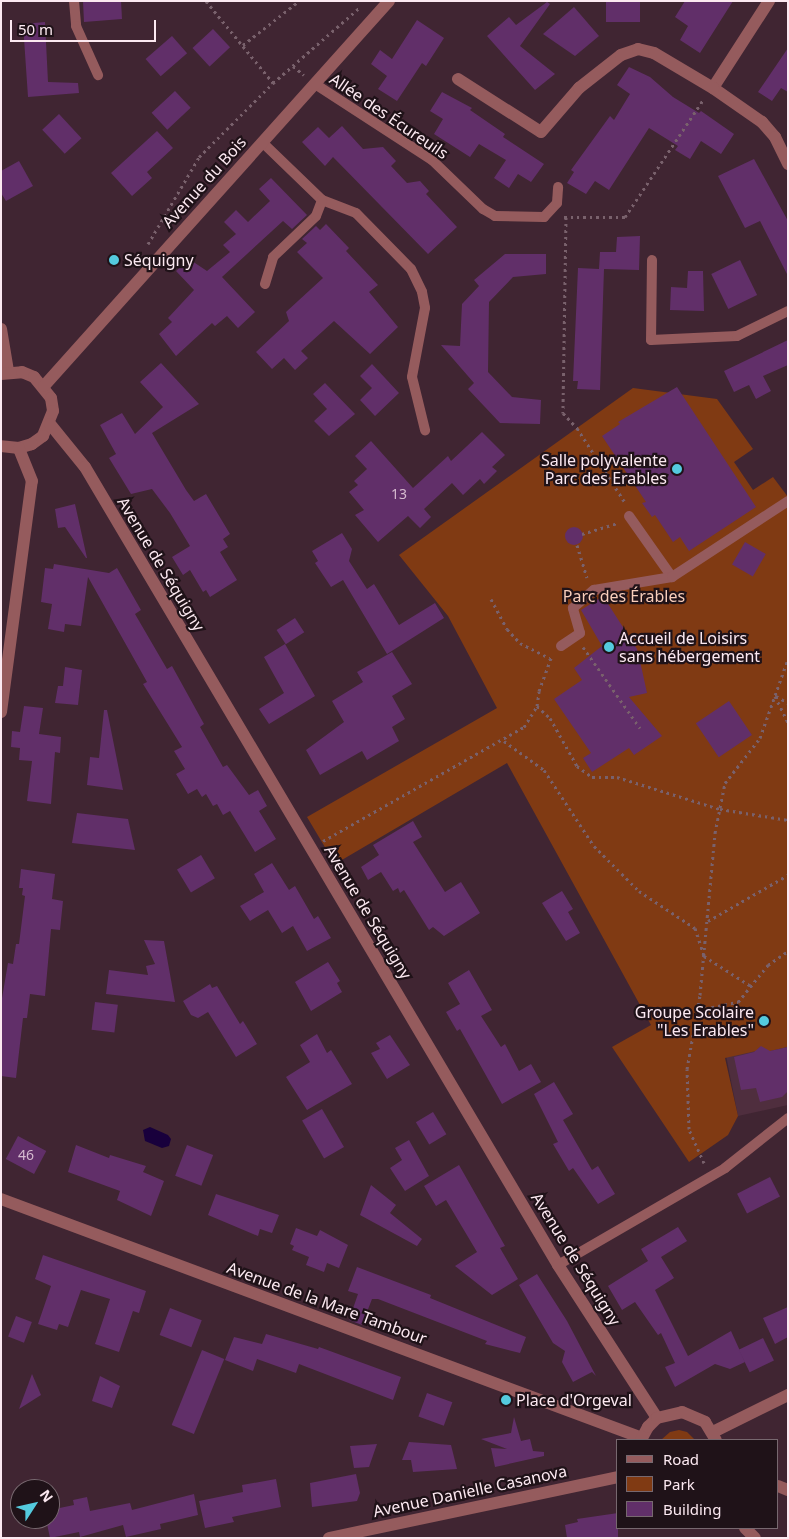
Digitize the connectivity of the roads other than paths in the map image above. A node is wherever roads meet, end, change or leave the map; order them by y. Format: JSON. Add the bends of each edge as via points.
{"nodes":[{"id":1,"x":74,"y":1,"type":"edge"},
{"id":2,"x":389,"y":1,"type":"edge"},
{"id":3,"x":769,"y":1,"type":"edge"},
{"id":4,"x":98,"y":75,"type":"dead end"},
{"id":5,"x":458,"y":79,"type":"dead end"},
{"id":6,"x":315,"y":84,"type":"junction"},
{"id":7,"x":713,"y":88,"type":"junction"},
{"id":8,"x":262,"y":142,"type":"junction"},
{"id":9,"x":788,"y":164,"type":"edge"},
{"id":10,"x":558,"y":187,"type":"dead end"},
{"id":11,"x":322,"y":200,"type":"junction"},
{"id":12,"x":652,"y":260,"type":"dead end"},
{"id":13,"x":265,"y":284,"type":"dead end"},
{"id":14,"x":788,"y":311,"type":"edge"},
{"id":15,"x":1,"y":329,"type":"edge"},
{"id":16,"x":5,"y":372,"type":"edge"},
{"id":17,"x":44,"y":386,"type":"junction"},
{"id":18,"x":50,"y":424,"type":"junction"},
{"id":19,"x":425,"y":430,"type":"dead end"},
{"id":20,"x":1,"y":446,"type":"edge"},
{"id":21,"x":20,"y":448,"type":"junction"},
{"id":22,"x":788,"y":501,"type":"edge"},
{"id":23,"x":629,"y":516,"type":"road end"},
{"id":24,"x":672,"y":578,"type":"junction"},
{"id":25,"x":561,"y":646,"type":"road end"},
{"id":26,"x":1,"y":712,"type":"edge"},
{"id":27,"x":788,"y":1118,"type":"edge"},
{"id":28,"x":1,"y":1198,"type":"edge"},
{"id":29,"x":558,"y":1265,"type":"junction"},
{"id":30,"x":788,"y":1395,"type":"edge"},
{"id":31,"x":657,"y":1418,"type":"junction"},
{"id":32,"x":714,"y":1436,"type":"edge"},
{"id":33,"x":642,"y":1439,"type":"edge"},
{"id":34,"x":616,"y":1476,"type":"edge"},
{"id":35,"x":746,"y":1529,"type":"edge"},
{"id":36,"x":329,"y":1538,"type":"edge"},
{"id":37,"x":755,"y":1538,"type":"edge"}],
"edges":[{"from":1,"to":4,"type":"lane","via":[[76,26]]},
{"from":2,"to":6,"type":"street","name":"Avenue du Bois"},
{"from":3,"to":7,"type":"street"},
{"from":5,"to":7,"type":"street","via":[[541,132],[579,88],[620,55],[638,50],[654,53]]},
{"from":6,"to":8,"type":"street","name":"Avenue du Bois"},
{"from":6,"to":10,"type":"lane","name":"Allée des Écureuils","via":[[432,160],[482,209],[495,216],[544,217],[557,203]]},
{"from":7,"to":9,"type":"street","via":[[762,122],[775,137]]},
{"from":8,"to":11,"type":"lane"},
{"from":8,"to":17,"type":"street","name":"Avenue du Bois"},
{"from":11,"to":13,"type":"lane","via":[[316,216],[272,257]]},
{"from":11,"to":19,"type":"lane","via":[[356,213],[411,269],[422,292],[424,308],[412,377]]},
{"from":12,"to":14,"type":"lane","via":[[652,340],[737,336]]},
{"from":15,"to":16,"type":"street"},
{"from":16,"to":17,"type":"street","via":[[28,374]]},
{"from":17,"to":18,"type":"street","via":[[51,398]]},
{"from":18,"to":21,"type":"street","via":[[32,444]]},
{"from":18,"to":29,"type":"street","name":"Avenue de Séquigny","via":[[85,467]]},
{"from":20,"to":21,"type":"street"},
{"from":21,"to":26,"type":"street","via":[[32,481]]},
{"from":22,"to":24,"type":"lane"},
{"from":23,"to":24,"type":"lane"},
{"from":24,"to":25,"type":"lane","via":[[632,582],[591,592],[573,608],[580,633]]},
{"from":27,"to":29,"type":"lane","via":[[724,1168]]},
{"from":28,"to":33,"type":"street","name":"Avenue de la Mare Tambour"},
{"from":29,"to":31,"type":"street","name":"Avenue de Séquigny"},
{"from":30,"to":32,"type":"street"},
{"from":31,"to":32,"type":"street","via":[[669,1413],[694,1415]]},
{"from":31,"to":33,"type":"street"},
{"from":34,"to":36,"type":"street","name":"Avenue Danielle Casanova"},
{"from":35,"to":37,"type":"street"}]}
